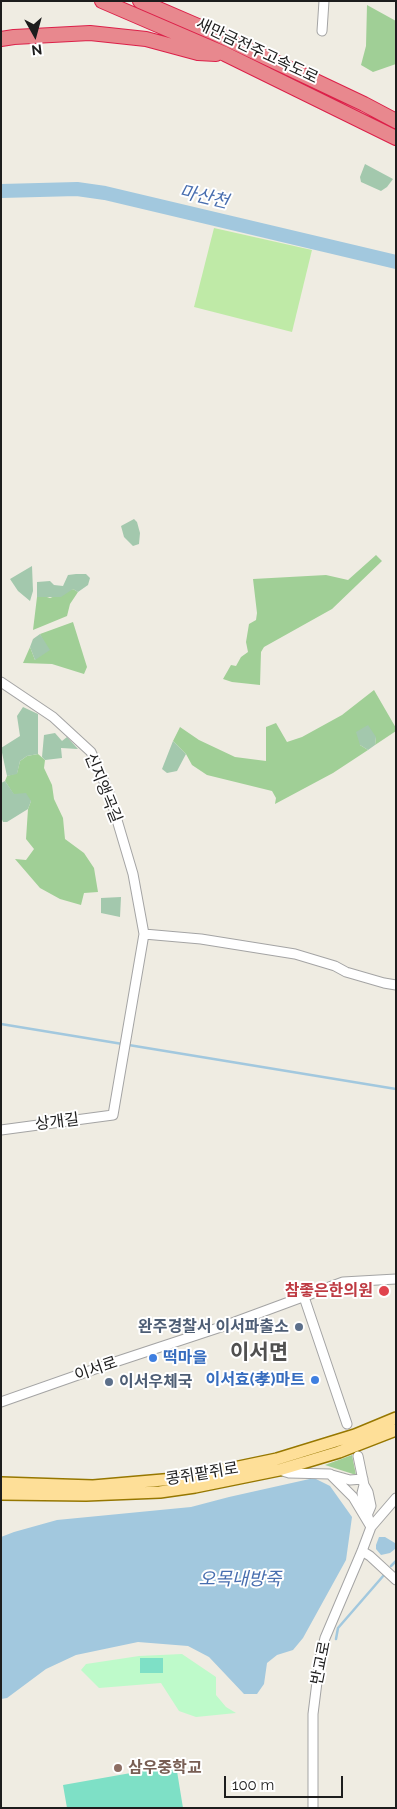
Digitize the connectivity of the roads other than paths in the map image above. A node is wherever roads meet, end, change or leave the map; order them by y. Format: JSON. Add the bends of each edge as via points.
{"nodes":[{"id":1,"x":102,"y":1,"type":"edge"},
{"id":2,"x":140,"y":1,"type":"edge"},
{"id":3,"x":324,"y":1,"type":"edge"},
{"id":4,"x":322,"y":31,"type":"dead end"},
{"id":5,"x":1,"y":39,"type":"edge"},
{"id":6,"x":226,"y":54,"type":"junction"},
{"id":7,"x":396,"y":121,"type":"edge"},
{"id":8,"x":396,"y":138,"type":"edge"},
{"id":9,"x":1,"y":682,"type":"edge"},
{"id":10,"x":144,"y":934,"type":"junction"},
{"id":11,"x":396,"y":985,"type":"edge"},
{"id":12,"x":113,"y":1115,"type":"joint"},
{"id":13,"x":1,"y":1130,"type":"edge"},
{"id":14,"x":396,"y":1279,"type":"edge"},
{"id":15,"x":304,"y":1297,"type":"junction"},
{"id":16,"x":1,"y":1402,"type":"edge"},
{"id":17,"x":396,"y":1418,"type":"edge"},
{"id":18,"x":347,"y":1424,"type":"dead end"},
{"id":19,"x":396,"y":1430,"type":"edge"},
{"id":20,"x":358,"y":1456,"type":"dead end"},
{"id":21,"x":279,"y":1470,"type":"junction"},
{"id":22,"x":330,"y":1474,"type":"junction"},
{"id":23,"x":1,"y":1482,"type":"edge"},
{"id":24,"x":363,"y":1482,"type":"junction"},
{"id":25,"x":1,"y":1494,"type":"edge"},
{"id":26,"x":396,"y":1498,"type":"edge"},
{"id":27,"x":371,"y":1527,"type":"junction"},
{"id":28,"x":362,"y":1551,"type":"junction"},
{"id":29,"x":396,"y":1580,"type":"edge"},
{"id":30,"x":313,"y":1808,"type":"edge"}],
"edges":[{"from":1,"to":6,"type":"highway","name":"새만금전주고속도로"},
{"from":2,"to":7,"type":"highway","name":"새만금전주고속도로"},
{"from":3,"to":4,"type":"street"},
{"from":5,"to":6,"type":"highway","via":[[90,33],[146,39],[198,53]]},
{"from":6,"to":8,"type":"highway","name":"새만금전주고속도로"},
{"from":9,"to":10,"type":"street","name":"신지앵곡길","via":[[53,717],[91,752],[133,874]]},
{"from":10,"to":11,"type":"street","via":[[295,954]]},
{"from":10,"to":12,"type":"street","name":"신지앵곡길"},
{"from":12,"to":13,"type":"street","name":"상개길"},
{"from":14,"to":15,"type":"street","name":"이서로","via":[[344,1282]]},
{"from":15,"to":16,"type":"street","name":"이서로"},
{"from":15,"to":18,"type":"street"},
{"from":17,"to":23,"type":"main road","name":"콩쥐팥쥐로","via":[[355,1435],[277,1459],[186,1478],[93,1486]]},
{"from":19,"to":21,"type":"main road","name":"콩쥐팥쥐로"},
{"from":20,"to":24,"type":"street"},
{"from":21,"to":22,"type":"street","via":[[289,1474]]},
{"from":21,"to":25,"type":"main road","name":"콩쥐팥쥐로","via":[[160,1492]]},
{"from":22,"to":24,"type":"street"},
{"from":22,"to":27,"type":"street","via":[[353,1497]]},
{"from":24,"to":27,"type":"street","via":[[363,1499]]},
{"from":26,"to":27,"type":"street"},
{"from":27,"to":28,"type":"street","name":"반교로"},
{"from":28,"to":29,"type":"street"},
{"from":28,"to":30,"type":"street","name":"반교로","via":[[325,1638],[320,1658],[313,1714]]}]}
